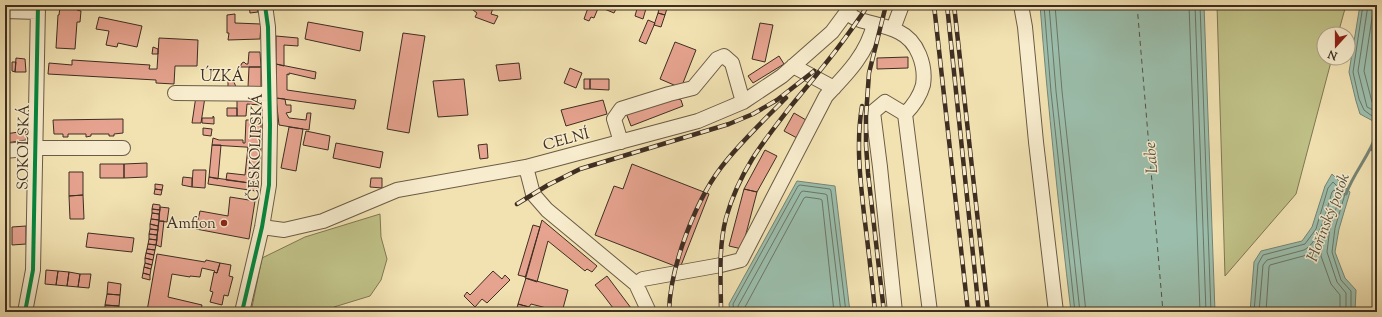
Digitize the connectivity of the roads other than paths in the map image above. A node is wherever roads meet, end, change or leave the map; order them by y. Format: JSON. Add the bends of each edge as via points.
{"nodes":[{"id":1,"x":265,"y":5,"type":"edge"},
{"id":2,"x":902,"y":5,"type":"edge"},
{"id":3,"x":1021,"y":5,"type":"edge"},
{"id":4,"x":38,"y":8,"type":"edge"},
{"id":5,"x":850,"y":9,"type":"edge"},
{"id":6,"x":5,"y":11,"type":"edge"},
{"id":7,"x":874,"y":24,"type":"junction"},
{"id":8,"x":893,"y":29,"type":"junction"},
{"id":9,"x":793,"y":66,"type":"junction"},
{"id":10,"x":834,"y":88,"type":"junction"},
{"id":11,"x":175,"y":93,"type":"dead end"},
{"id":12,"x":269,"y":94,"type":"junction"},
{"id":13,"x":743,"y":102,"type":"junction"},
{"id":14,"x":905,"y":114,"type":"junction"},
{"id":15,"x":621,"y":142,"type":"junction"},
{"id":16,"x":35,"y":148,"type":"junction"},
{"id":17,"x":123,"y":148,"type":"dead end"},
{"id":18,"x":5,"y":152,"type":"edge"},
{"id":19,"x":526,"y":167,"type":"junction"},
{"id":20,"x":262,"y":227,"type":"junction"},
{"id":21,"x":636,"y":284,"type":"junction"},
{"id":22,"x":25,"y":312,"type":"edge"},
{"id":23,"x":242,"y":312,"type":"edge"},
{"id":24,"x":649,"y":312,"type":"edge"},
{"id":25,"x":895,"y":312,"type":"edge"},
{"id":26,"x":930,"y":312,"type":"edge"},
{"id":27,"x":1056,"y":312,"type":"edge"}],
"edges":[{"from":1,"to":12,"type":"street","name":"ČESKOLIPSKÁ","via":[[268,27]]},
{"from":2,"to":8,"type":"street"},
{"from":3,"to":27,"type":"street"},
{"from":4,"to":6,"type":"street"},
{"from":4,"to":16,"type":"street","name":"SOKOLSKÁ"},
{"from":5,"to":7,"type":"street","via":[[859,20]]},
{"from":5,"to":9,"type":"street","name":"CELNÍ","via":[[832,32]]},
{"from":7,"to":8,"type":"street"},
{"from":7,"to":10,"type":"street","via":[[864,53]]},
{"from":8,"to":14,"type":"street","via":[[905,35],[914,44],[920,54],[924,71],[923,86],[914,105]]},
{"from":9,"to":10,"type":"street"},
{"from":9,"to":13,"type":"street","name":"CELNÍ"},
{"from":10,"to":21,"type":"street","via":[[826,96],[741,260],[643,279]]},
{"from":11,"to":12,"type":"street","name":"ÚZKÁ"},
{"from":12,"to":20,"type":"street","name":"ČESKOLIPSKÁ","via":[[269,185]]},
{"from":13,"to":15,"type":"street","name":"CELNÍ","via":[[698,121]]},
{"from":13,"to":15,"type":"street","via":[[732,63],[724,56],[717,58],[693,88],[621,109],[614,119]]},
{"from":14,"to":25,"type":"street","via":[[885,102],[873,112]]},
{"from":14,"to":26,"type":"street"},
{"from":15,"to":19,"type":"street","name":"CELNÍ"},
{"from":16,"to":17,"type":"street"},
{"from":16,"to":18,"type":"street"},
{"from":16,"to":22,"type":"street","name":"SOKOLSKÁ","via":[[33,270]]},
{"from":19,"to":20,"type":"street","name":"CELNÍ","via":[[397,190],[323,221],[284,230]]},
{"from":19,"to":21,"type":"street","via":[[533,194],[547,210]]},
{"from":20,"to":23,"type":"street","name":"ČESKOLIPSKÁ"},
{"from":21,"to":24,"type":"street"}]}
